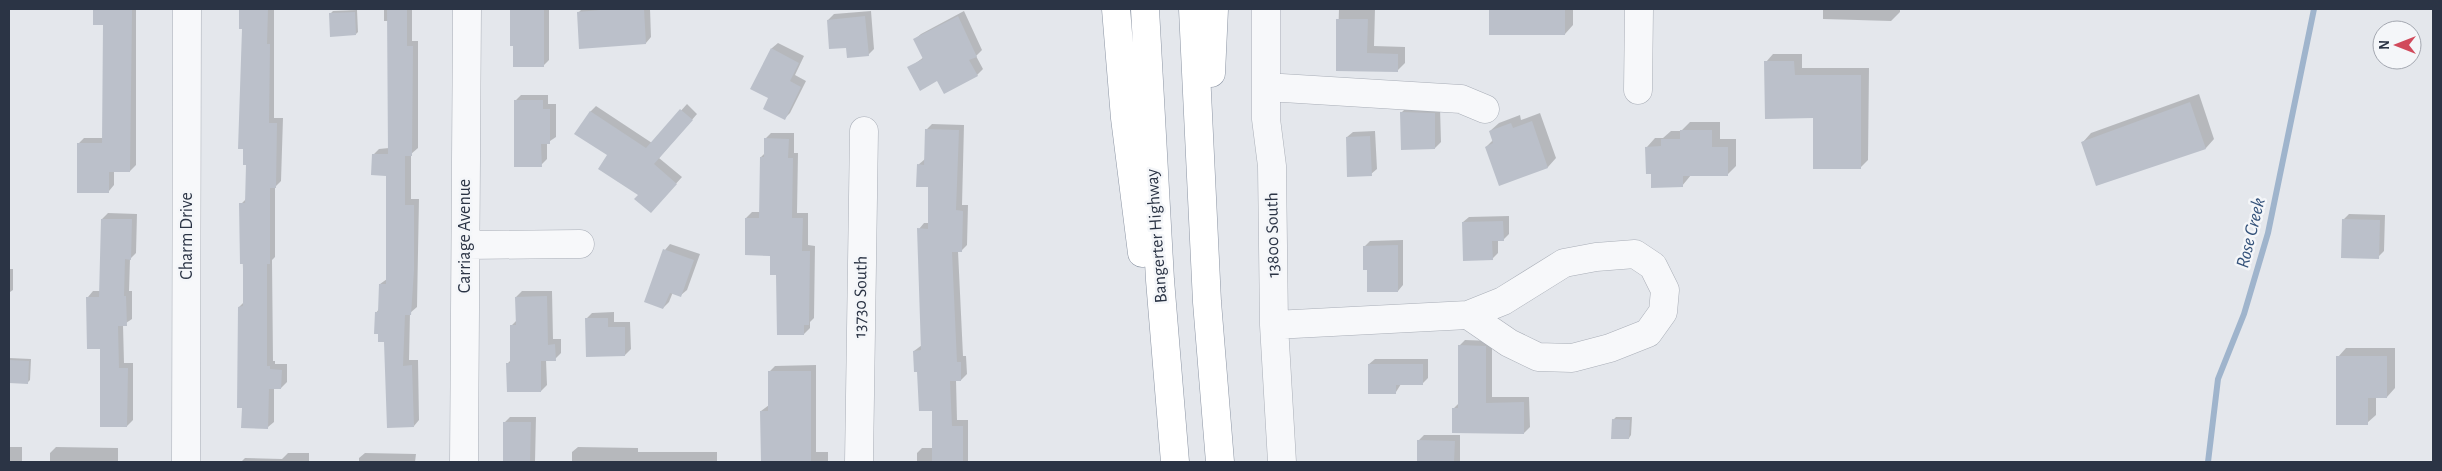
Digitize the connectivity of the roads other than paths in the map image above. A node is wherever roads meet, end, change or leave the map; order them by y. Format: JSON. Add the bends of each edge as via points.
{"nodes":[{"id":1,"x":187,"y":9,"type":"edge"},
{"id":2,"x":466,"y":9,"type":"edge"},
{"id":3,"x":1116,"y":9,"type":"edge"},
{"id":4,"x":1145,"y":9,"type":"edge"},
{"id":5,"x":1193,"y":9,"type":"edge"},
{"id":6,"x":1214,"y":9,"type":"edge"},
{"id":7,"x":1266,"y":9,"type":"edge"},
{"id":8,"x":1639,"y":9,"type":"edge"},
{"id":9,"x":1266,"y":88,"type":"junction"},
{"id":10,"x":1638,"y":90,"type":"dead end"},
{"id":11,"x":1485,"y":108,"type":"dead end"},
{"id":12,"x":864,"y":131,"type":"dead end"},
{"id":13,"x":580,"y":244,"type":"dead end"},
{"id":14,"x":466,"y":245,"type":"junction"},
{"id":15,"x":1207,"y":302,"type":"junction"},
{"id":16,"x":1468,"y":315,"type":"junction"},
{"id":17,"x":1274,"y":325,"type":"junction"},
{"id":18,"x":1170,"y":409,"type":"junction"},
{"id":19,"x":186,"y":462,"type":"edge"},
{"id":20,"x":464,"y":462,"type":"edge"},
{"id":21,"x":859,"y":462,"type":"edge"},
{"id":22,"x":1175,"y":462,"type":"edge"},
{"id":23,"x":1220,"y":462,"type":"edge"},
{"id":24,"x":1282,"y":462,"type":"edge"}],
"edges":[{"from":1,"to":19,"type":"street","name":"Charm Drive"},
{"from":2,"to":14,"type":"street","name":"Carriage Avenue"},
{"from":3,"to":18,"type":"highway","via":[[1133,191],[1152,319]]},
{"from":4,"to":18,"type":"highway","name":"Bangerter Highway","via":[[1151,150]]},
{"from":5,"to":15,"type":"highway"},
{"from":6,"to":15,"type":"highway"},
{"from":7,"to":9,"type":"street","name":"13800 South"},
{"from":8,"to":10,"type":"street"},
{"from":9,"to":11,"type":"street","via":[[1462,99]]},
{"from":9,"to":17,"type":"street","name":"13800 South","via":[[1272,166]]},
{"from":12,"to":21,"type":"street","name":"13730 South"},
{"from":13,"to":14,"type":"street"},
{"from":14,"to":20,"type":"street","name":"Carriage Avenue"},
{"from":15,"to":23,"type":"highway"},
{"from":16,"to":16,"type":"street","via":[[1503,301],[1564,263],[1596,256],[1634,254],[1653,266],[1665,290],[1663,312],[1648,332],[1610,348],[1572,358],[1538,357],[1509,343]]},
{"from":16,"to":17,"type":"street"},
{"from":17,"to":24,"type":"street","name":"13800 South"},
{"from":18,"to":22,"type":"highway","name":"Bangerter Highway"}]}
